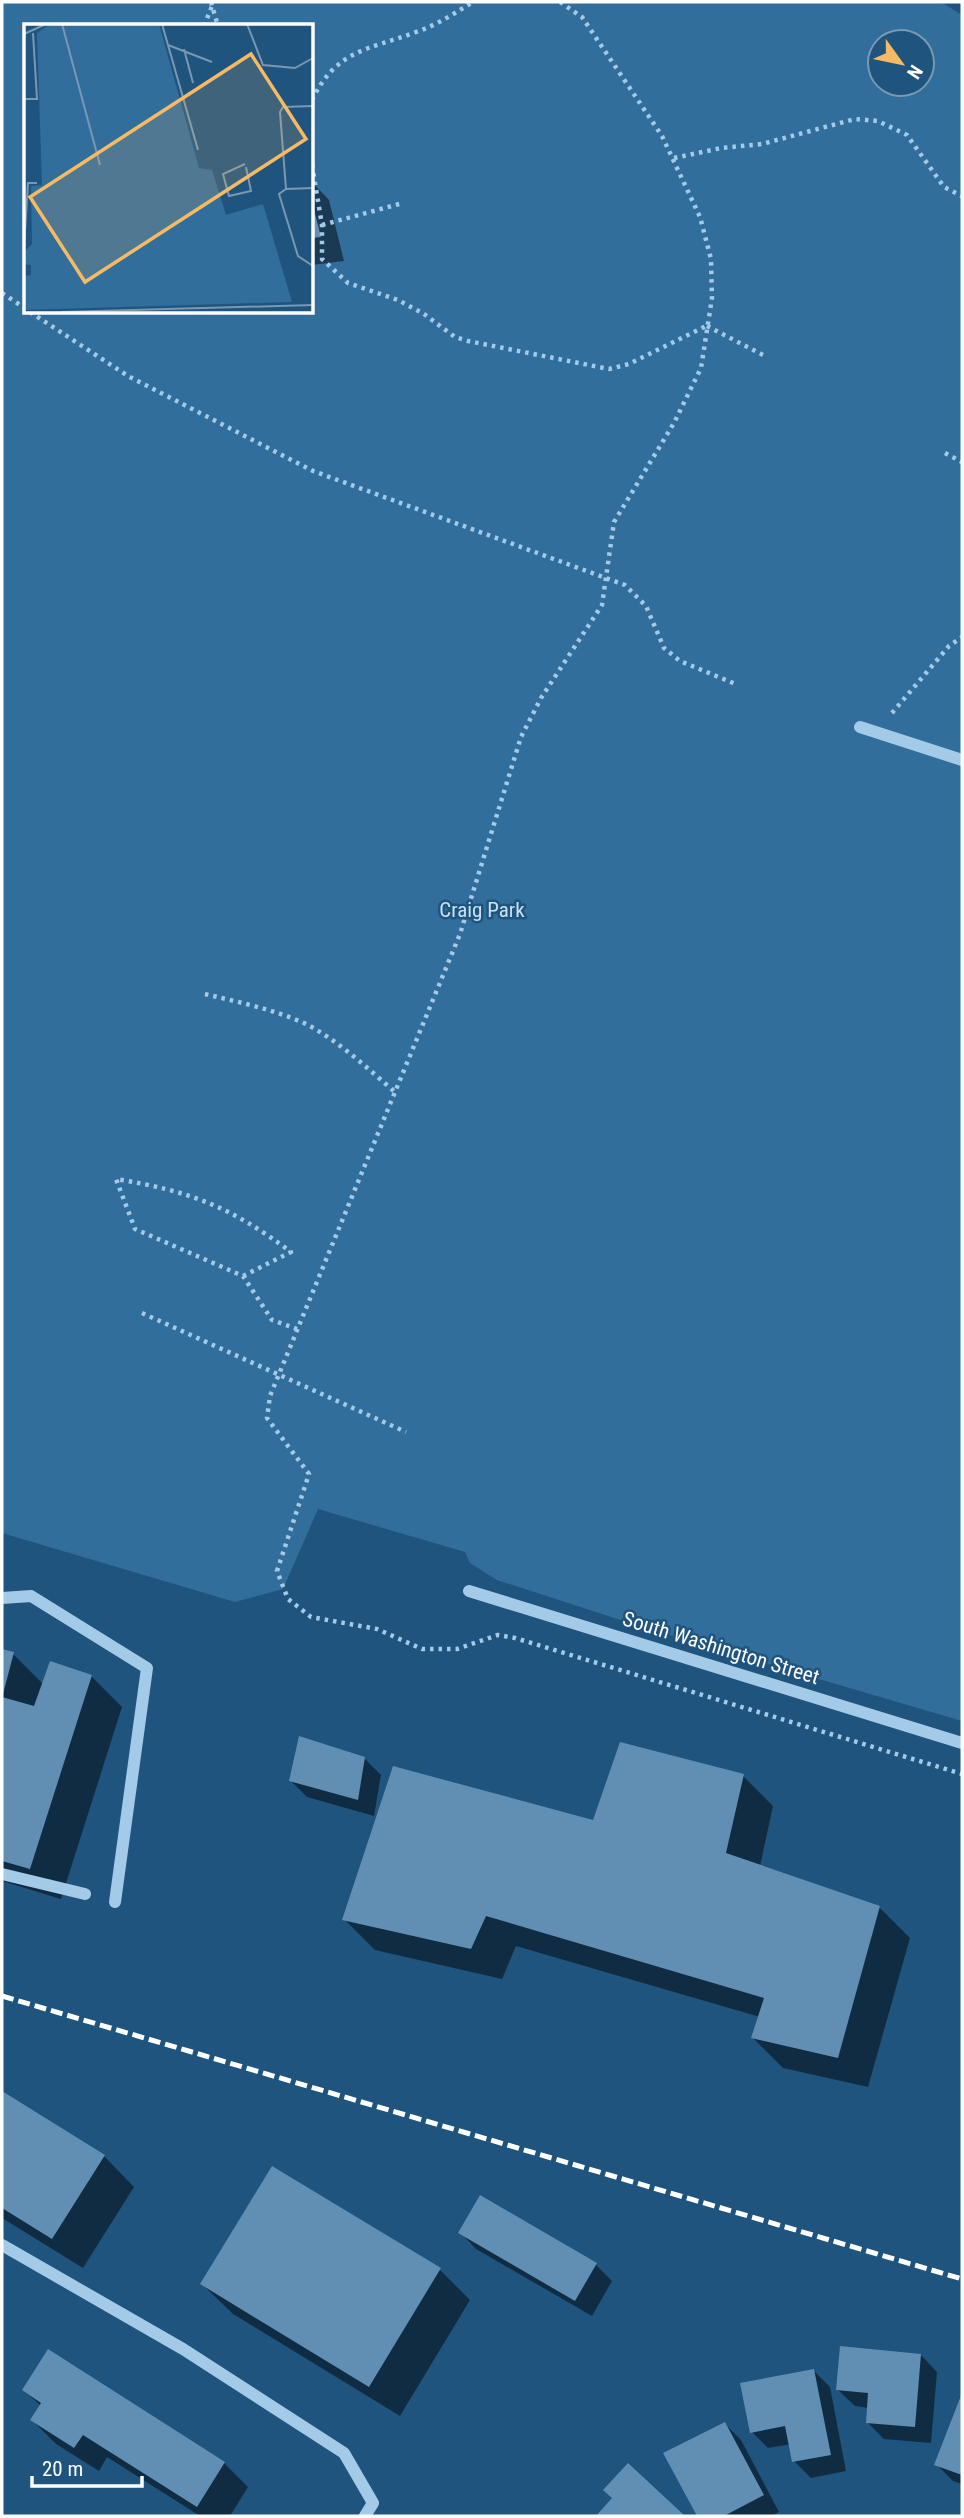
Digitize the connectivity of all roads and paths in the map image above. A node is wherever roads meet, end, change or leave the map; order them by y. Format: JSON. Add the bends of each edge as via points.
{"nodes":[{"id":1,"x":473,"y":2,"type":"edge"},
{"id":2,"x":560,"y":2,"type":"edge"},
{"id":3,"x":212,"y":4,"type":"edge"},
{"id":4,"x":205,"y":24,"type":"edge"},
{"id":5,"x":217,"y":24,"type":"edge"},
{"id":6,"x":313,"y":98,"type":"edge"},
{"id":7,"x":674,"y":158,"type":"junction"},
{"id":8,"x":313,"y":171,"type":"edge"},
{"id":9,"x":962,"y":196,"type":"edge"},
{"id":10,"x":403,"y":204,"type":"dead end"},
{"id":11,"x":322,"y":225,"type":"junction"},
{"id":12,"x":2,"y":293,"type":"edge"},
{"id":13,"x":24,"y":307,"type":"edge"},
{"id":14,"x":33,"y":313,"type":"edge"},
{"id":15,"x":707,"y":326,"type":"junction"},
{"id":16,"x":763,"y":355,"type":"dead end"},
{"id":17,"x":944,"y":453,"type":"dead end"},
{"id":18,"x":962,"y":462,"type":"edge"},
{"id":19,"x":604,"y":577,"type":"junction"},
{"id":20,"x":962,"y":637,"type":"edge"},
{"id":21,"x":738,"y":685,"type":"dead end"},
{"id":22,"x":860,"y":727,"type":"dead end"},
{"id":23,"x":878,"y":732,"type":"junction"},
{"id":24,"x":962,"y":760,"type":"edge"},
{"id":25,"x":205,"y":993,"type":"dead end"},
{"id":26,"x":395,"y":1092,"type":"junction"},
{"id":27,"x":243,"y":1276,"type":"junction"},
{"id":28,"x":142,"y":1313,"type":"dead end"},
{"id":29,"x":297,"y":1329,"type":"junction"},
{"id":30,"x":279,"y":1376,"type":"junction"},
{"id":31,"x":406,"y":1432,"type":"dead end"},
{"id":32,"x":469,"y":1591,"type":"dead end"},
{"id":33,"x":2,"y":1598,"type":"edge"},
{"id":34,"x":962,"y":1743,"type":"edge"},
{"id":35,"x":962,"y":1774,"type":"edge"},
{"id":36,"x":2,"y":1874,"type":"edge"},
{"id":37,"x":85,"y":1894,"type":"dead end"},
{"id":38,"x":114,"y":1902,"type":"dead end"},
{"id":39,"x":2,"y":2245,"type":"edge"},
{"id":40,"x":365,"y":2516,"type":"edge"}],
"edges":[{"from":1,"to":6,"type":"path","via":[[424,29],[341,60]]},
{"from":2,"to":7,"type":"path","via":[[582,17]]},
{"from":3,"to":4,"type":"path"},
{"from":3,"to":5,"type":"path"},
{"from":7,"to":9,"type":"path","via":[[762,144],[855,119],[878,121],[906,135],[944,187]]},
{"from":7,"to":15,"type":"path","via":[[708,243],[712,298]]},
{"from":8,"to":11,"type":"path"},
{"from":10,"to":11,"type":"path"},
{"from":11,"to":15,"type":"path","via":[[322,259],[348,283],[398,300],[468,341],[609,369]]},
{"from":12,"to":13,"type":"path"},
{"from":14,"to":19,"type":"path","via":[[128,376],[313,471]]},
{"from":15,"to":16,"type":"path"},
{"from":15,"to":19,"type":"path","via":[[701,368],[674,423],[614,522]]},
{"from":17,"to":18,"type":"path"},
{"from":19,"to":21,"type":"path","via":[[625,585],[646,606],[664,649],[680,661]]},
{"from":19,"to":26,"type":"path","via":[[602,605],[541,698],[522,737],[460,934]]},
{"from":20,"to":23,"type":"path","via":[[948,646],[907,692]]},
{"from":22,"to":23,"type":"street"},
{"from":23,"to":24,"type":"street"},
{"from":25,"to":26,"type":"path","via":[[306,1024],[348,1051]]},
{"from":26,"to":29,"type":"path"},
{"from":27,"to":27,"type":"path","via":[[135,1229],[116,1179],[169,1188],[218,1205],[291,1252]]},
{"from":27,"to":29,"type":"path","via":[[272,1320]]},
{"from":28,"to":30,"type":"path"},
{"from":29,"to":30,"type":"path"},
{"from":30,"to":31,"type":"path"},
{"from":30,"to":35,"type":"path","via":[[267,1418],[309,1474],[277,1571],[288,1599],[310,1617],[377,1629],[422,1649],[457,1649],[498,1635],[515,1638]]},
{"from":32,"to":34,"type":"street","name":"South Washington Street"},
{"from":33,"to":38,"type":"street","via":[[31,1596],[147,1668]]},
{"from":36,"to":37,"type":"street"},
{"from":39,"to":40,"type":"street","via":[[183,2350],[344,2453],[373,2503]]}]}
